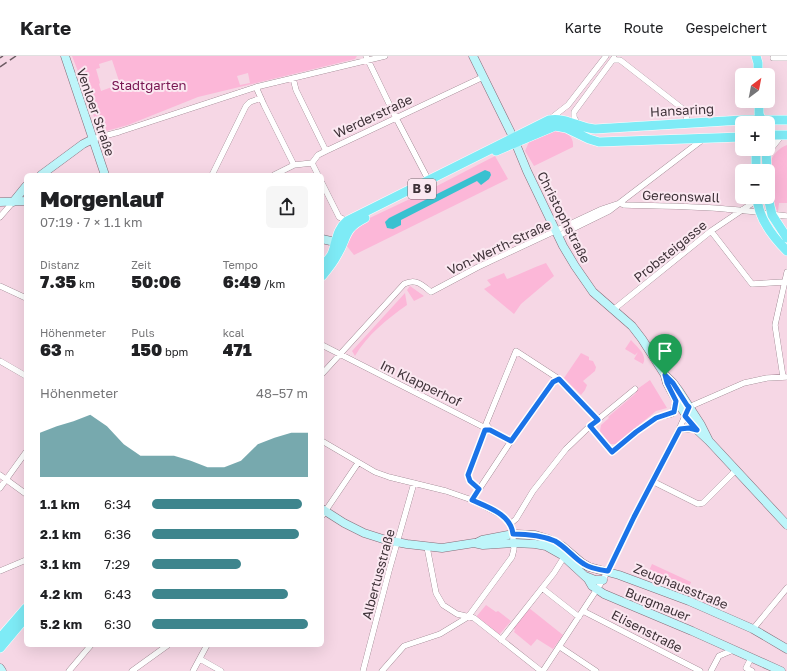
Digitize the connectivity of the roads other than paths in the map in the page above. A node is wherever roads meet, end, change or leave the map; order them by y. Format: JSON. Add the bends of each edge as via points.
{"nodes":[{"id":1,"x":65,"y":56,"type":"edge"},
{"id":2,"x":385,"y":56,"type":"edge"},
{"id":3,"x":473,"y":56,"type":"edge"},
{"id":4,"x":606,"y":56,"type":"edge"},
{"id":5,"x":756,"y":56,"type":"edge"},
{"id":6,"x":367,"y":58,"type":"edge"},
{"id":7,"x":614,"y":58,"type":"edge"},
{"id":8,"x":773,"y":58,"type":"dead end"},
{"id":9,"x":787,"y":58,"type":"edge"},
{"id":10,"x":758,"y":68,"type":"edge"},
{"id":11,"x":483,"y":77,"type":"junction"},
{"id":12,"x":293,"y":78,"type":"junction"},
{"id":13,"x":256,"y":87,"type":"junction"},
{"id":14,"x":261,"y":98,"type":"junction"},
{"id":15,"x":396,"y":118,"type":"junction"},
{"id":16,"x":549,"y":120,"type":"junction"},
{"id":17,"x":775,"y":120,"type":"edge"},
{"id":18,"x":787,"y":120,"type":"edge"},
{"id":19,"x":735,"y":122,"type":"edge"},
{"id":20,"x":686,"y":123,"type":"junction"},
{"id":21,"x":577,"y":129,"type":"junction"},
{"id":22,"x":735,"y":134,"type":"edge"},
{"id":23,"x":785,"y":135,"type":"edge"},
{"id":24,"x":721,"y":137,"type":"junction"},
{"id":25,"x":735,"y":137,"type":"edge"},
{"id":26,"x":704,"y":138,"type":"junction"},
{"id":27,"x":93,"y":140,"type":"junction"},
{"id":28,"x":515,"y":140,"type":"junction"},
{"id":29,"x":775,"y":144,"type":"edge"},
{"id":30,"x":326,"y":151,"type":"junction"},
{"id":31,"x":312,"y":162,"type":"junction"},
{"id":32,"x":294,"y":165,"type":"junction"},
{"id":33,"x":44,"y":173,"type":"edge"},
{"id":34,"x":104,"y":173,"type":"edge"},
{"id":35,"x":213,"y":173,"type":"edge"},
{"id":36,"x":278,"y":173,"type":"edge"},
{"id":37,"x":317,"y":173,"type":"edge"},
{"id":38,"x":429,"y":182,"type":"junction"},
{"id":39,"x":324,"y":187,"type":"edge"},
{"id":40,"x":24,"y":188,"type":"edge"},
{"id":41,"x":24,"y":201,"type":"edge"},
{"id":42,"x":0,"y":202,"type":"edge"},
{"id":43,"x":13,"y":202,"type":"junction"},
{"id":44,"x":620,"y":203,"type":"junction"},
{"id":45,"x":748,"y":204,"type":"edge"},
{"id":46,"x":758,"y":204,"type":"edge"},
{"id":47,"x":770,"y":204,"type":"edge"},
{"id":48,"x":741,"y":210,"type":"junction"},
{"id":49,"x":760,"y":213,"type":"junction"},
{"id":50,"x":772,"y":215,"type":"junction"},
{"id":51,"x":787,"y":216,"type":"edge"},
{"id":52,"x":0,"y":217,"type":"edge"},
{"id":53,"x":347,"y":221,"type":"junction"},
{"id":54,"x":711,"y":231,"type":"junction"},
{"id":55,"x":557,"y":234,"type":"junction"},
{"id":56,"x":787,"y":238,"type":"edge"},
{"id":57,"x":324,"y":240,"type":"edge"},
{"id":58,"x":324,"y":240,"type":"edge"},
{"id":59,"x":338,"y":243,"type":"junction"},
{"id":60,"x":787,"y":251,"type":"edge"},
{"id":61,"x":324,"y":264,"type":"edge"},
{"id":62,"x":787,"y":272,"type":"edge"},
{"id":63,"x":324,"y":273,"type":"edge"},
{"id":64,"x":784,"y":282,"type":"junction"},
{"id":65,"x":0,"y":286,"type":"edge"},
{"id":66,"x":24,"y":297,"type":"edge"},
{"id":67,"x":613,"y":310,"type":"junction"},
{"id":68,"x":324,"y":346,"type":"edge"},
{"id":69,"x":340,"y":354,"type":"junction"},
{"id":70,"x":0,"y":361,"type":"edge"},
{"id":71,"x":324,"y":372,"type":"edge"},
{"id":72,"x":24,"y":375,"type":"edge"},
{"id":73,"x":665,"y":375,"type":"junction"},
{"id":74,"x":785,"y":377,"type":"edge"},
{"id":75,"x":559,"y":379,"type":"junction"},
{"id":76,"x":635,"y":389,"type":"dead end"},
{"id":77,"x":676,"y":401,"type":"junction"},
{"id":78,"x":689,"y":407,"type":"junction"},
{"id":79,"x":685,"y":416,"type":"junction"},
{"id":80,"x":598,"y":420,"type":"junction"},
{"id":81,"x":590,"y":426,"type":"junction"},
{"id":82,"x":680,"y":429,"type":"junction"},
{"id":83,"x":490,"y":430,"type":"junction"},
{"id":84,"x":697,"y":430,"type":"junction"},
{"id":85,"x":511,"y":441,"type":"junction"},
{"id":86,"x":709,"y":441,"type":"junction"},
{"id":87,"x":324,"y":442,"type":"edge"},
{"id":88,"x":24,"y":455,"type":"edge"},
{"id":89,"x":358,"y":463,"type":"junction"},
{"id":90,"x":736,"y":470,"type":"junction"},
{"id":91,"x":0,"y":475,"type":"edge"},
{"id":92,"x":6,"y":480,"type":"junction"},
{"id":93,"x":652,"y":481,"type":"junction"},
{"id":94,"x":414,"y":483,"type":"junction"},
{"id":95,"x":0,"y":488,"type":"edge"},
{"id":96,"x":479,"y":489,"type":"junction"},
{"id":97,"x":24,"y":493,"type":"edge"},
{"id":98,"x":472,"y":500,"type":"junction"},
{"id":99,"x":324,"y":511,"type":"edge"},
{"id":100,"x":324,"y":513,"type":"edge"},
{"id":101,"x":510,"y":524,"type":"junction"},
{"id":102,"x":787,"y":525,"type":"edge"},
{"id":103,"x":513,"y":534,"type":"junction"},
{"id":104,"x":514,"y":542,"type":"junction"},
{"id":105,"x":398,"y":543,"type":"junction"},
{"id":106,"x":474,"y":544,"type":"junction"},
{"id":107,"x":427,"y":547,"type":"junction"},
{"id":108,"x":564,"y":557,"type":"junction"},
{"id":109,"x":24,"y":561,"type":"edge"},
{"id":110,"x":1,"y":570,"type":"edge"},
{"id":111,"x":608,"y":571,"type":"junction"},
{"id":112,"x":585,"y":576,"type":"junction"},
{"id":113,"x":603,"y":580,"type":"junction"},
{"id":114,"x":542,"y":588,"type":"junction"},
{"id":115,"x":787,"y":588,"type":"edge"},
{"id":116,"x":597,"y":590,"type":"junction"},
{"id":117,"x":24,"y":610,"type":"edge"},
{"id":118,"x":583,"y":611,"type":"junction"},
{"id":119,"x":468,"y":617,"type":"junction"},
{"id":120,"x":579,"y":617,"type":"junction"},
{"id":121,"x":24,"y":619,"type":"edge"},
{"id":122,"x":753,"y":629,"type":"junction"},
{"id":123,"x":0,"y":638,"type":"edge"},
{"id":124,"x":501,"y":640,"type":"junction"},
{"id":125,"x":711,"y":640,"type":"junction"},
{"id":126,"x":88,"y":647,"type":"edge"},
{"id":127,"x":165,"y":647,"type":"edge"},
{"id":128,"x":206,"y":647,"type":"edge"},
{"id":129,"x":560,"y":647,"type":"junction"},
{"id":130,"x":0,"y":648,"type":"edge"},
{"id":131,"x":787,"y":648,"type":"edge"},
{"id":132,"x":733,"y":650,"type":"junction"},
{"id":133,"x":719,"y":656,"type":"junction"},
{"id":134,"x":751,"y":658,"type":"junction"},
{"id":135,"x":200,"y":659,"type":"junction"},
{"id":136,"x":0,"y":668,"type":"edge"},
{"id":137,"x":2,"y":671,"type":"edge"},
{"id":138,"x":68,"y":671,"type":"edge"},
{"id":139,"x":132,"y":671,"type":"edge"},
{"id":140,"x":193,"y":671,"type":"edge"},
{"id":141,"x":221,"y":671,"type":"edge"},
{"id":142,"x":363,"y":671,"type":"edge"},
{"id":143,"x":382,"y":671,"type":"edge"},
{"id":144,"x":542,"y":671,"type":"edge"},
{"id":145,"x":596,"y":671,"type":"edge"},
{"id":146,"x":700,"y":671,"type":"edge"},
{"id":147,"x":711,"y":671,"type":"edge"},
{"id":148,"x":752,"y":671,"type":"edge"},
{"id":149,"x":781,"y":671,"type":"edge"}],
"edges":[{"from":1,"to":27,"type":"street","name":"Venloer Straße"},
{"from":2,"to":6,"type":"street"},
{"from":3,"to":11,"type":"street","name":"Christophstraße"},
{"from":4,"to":16,"type":"street","via":[[568,105]]},
{"from":5,"to":10,"type":"main road"},
{"from":6,"to":12,"type":"street"},
{"from":6,"to":15,"type":"street"},
{"from":7,"to":20,"type":"street","via":[[684,109],[687,115]]},
{"from":7,"to":21,"type":"street","via":[[574,112]]},
{"from":8,"to":9,"type":"street"},
{"from":11,"to":15,"type":"street","name":"Werderstraße"},
{"from":11,"to":28,"type":"street","name":"Christophstraße"},
{"from":12,"to":13,"type":"street"},
{"from":12,"to":30,"type":"street","via":[[296,90]]},
{"from":13,"to":14,"type":"street"},
{"from":13,"to":27,"type":"street"},
{"from":14,"to":32,"type":"street"},
{"from":14,"to":35,"type":"street","via":[[246,106]]},
{"from":15,"to":30,"type":"street","name":"Werderstraße"},
{"from":15,"to":38,"type":"street"},
{"from":16,"to":21,"type":"main road","number":"B 9","via":[[564,120]]},
{"from":16,"to":28,"type":"main road","number":"B 9"},
{"from":17,"to":18,"type":"main road","name":"Hansaring","number":"B 9"},
{"from":19,"to":20,"type":"main road","name":"Hansaring","number":"B 9"},
{"from":20,"to":21,"type":"main road","name":"Hansaring","number":"B 9"},
{"from":21,"to":26,"type":"main road","number":"B 9","via":[[599,142]]},
{"from":21,"to":28,"type":"main road","number":"B 9","via":[[555,126]]},
{"from":22,"to":24,"type":"main road","number":"B 9"},
{"from":23,"to":29,"type":"street"},
{"from":24,"to":25,"type":"main road","number":"B 9"},
{"from":24,"to":26,"type":"main road","number":"B 9"},
{"from":26,"to":44,"type":"street","name":"Von-Werth-Straße"},
{"from":27,"to":33,"type":"street","via":[[83,144]]},
{"from":27,"to":34,"type":"street","name":"Venloer Straße"},
{"from":28,"to":38,"type":"main road","number":"B 9"},
{"from":28,"to":55,"type":"street","name":"Christophstraße"},
{"from":30,"to":31,"type":"street","name":"Werderstraße"},
{"from":31,"to":32,"type":"street","name":"Werderstraße"},
{"from":31,"to":37,"type":"street"},
{"from":32,"to":36,"type":"street","name":"Werderstraße"},
{"from":38,"to":53,"type":"main road","number":"B 9"},
{"from":38,"to":59,"type":"main road","number":"B 9","via":[[357,222]]},
{"from":39,"to":53,"type":"street","via":[[339,217]]},
{"from":40,"to":43,"type":"street"},
{"from":41,"to":43,"type":"street"},
{"from":42,"to":43,"type":"street"},
{"from":43,"to":52,"type":"street"},
{"from":44,"to":48,"type":"street","name":"Gereonswall"},
{"from":44,"to":55,"type":"street","name":"Von-Werth-Straße","via":[[602,209]]},
{"from":45,"to":48,"type":"street"},
{"from":46,"to":49,"type":"main road"},
{"from":47,"to":50,"type":"main road"},
{"from":48,"to":49,"type":"street","name":"Gereonswall"},
{"from":48,"to":54,"type":"street","name":"Probsteigasse"},
{"from":49,"to":50,"type":"street","name":"Gereonswall"},
{"from":49,"to":60,"type":"main road","via":[[775,238]]},
{"from":50,"to":51,"type":"street","name":"Gereonswall"},
{"from":50,"to":56,"type":"main road"},
{"from":53,"to":59,"type":"main road","number":"B 9","via":[[342,226]]},
{"from":54,"to":64,"type":"street","via":[[752,284]]},
{"from":54,"to":67,"type":"street","name":"Probsteigasse"},
{"from":55,"to":67,"type":"street","name":"Christophstraße","via":[[583,279]]},
{"from":55,"to":69,"type":"street","name":"Von-Werth-Straße","via":[[478,267],[431,292],[416,281],[404,284]]},
{"from":57,"to":59,"type":"street"},
{"from":58,"to":59,"type":"street"},
{"from":59,"to":61,"type":"main road","number":"B 9"},
{"from":59,"to":63,"type":"main road","number":"B 9","via":[[338,255]]},
{"from":62,"to":64,"type":"street"},
{"from":64,"to":74,"type":"street","via":[[775,325]]},
{"from":65,"to":66,"type":"street"},
{"from":67,"to":73,"type":"street","name":"Christophstraße","via":[[632,326]]},
{"from":68,"to":69,"type":"street","name":"Im Klapperhof"},
{"from":69,"to":71,"type":"street"},
{"from":69,"to":83,"type":"street","name":"Im Klapperhof"},
{"from":70,"to":72,"type":"street"},
{"from":73,"to":77,"type":"street"},
{"from":73,"to":78,"type":"street"},
{"from":74,"to":78,"type":"street","via":[[744,383]]},
{"from":75,"to":80,"type":"street"},
{"from":75,"to":83,"type":"street","via":[[516,351],[486,424]]},
{"from":75,"to":85,"type":"street","via":[[553,382]]},
{"from":76,"to":80,"type":"street"},
{"from":77,"to":79,"type":"street"},
{"from":77,"to":81,"type":"street","via":[[672,414],[656,418],[612,452]]},
{"from":78,"to":79,"type":"street"},
{"from":78,"to":86,"type":"street"},
{"from":79,"to":82,"type":"street"},
{"from":79,"to":84,"type":"street"},
{"from":80,"to":81,"type":"street"},
{"from":81,"to":101,"type":"street","via":[[566,449]]},
{"from":82,"to":84,"type":"street"},
{"from":82,"to":93,"type":"street"},
{"from":83,"to":85,"type":"street","name":"Im Klapperhof"},
{"from":83,"to":96,"type":"street","via":[[485,430],[468,475],[470,481]]},
{"from":84,"to":86,"type":"street"},
{"from":85,"to":96,"type":"street"},
{"from":86,"to":90,"type":"street"},
{"from":87,"to":89,"type":"street"},
{"from":88,"to":92,"type":"street"},
{"from":89,"to":94,"type":"street","via":[[389,477]]},
{"from":89,"to":99,"type":"street"},
{"from":90,"to":93,"type":"street","via":[[703,503],[698,504]]},
{"from":90,"to":102,"type":"street"},
{"from":91,"to":92,"type":"street"},
{"from":92,"to":95,"type":"street"},
{"from":92,"to":97,"type":"street"},
{"from":93,"to":111,"type":"street"},
{"from":94,"to":98,"type":"street"},
{"from":94,"to":105,"type":"street","name":"Albertusstraße"},
{"from":96,"to":98,"type":"street"},
{"from":98,"to":101,"type":"street","via":[[503,516]]},
{"from":100,"to":105,"type":"street","via":[[364,533]]},
{"from":101,"to":103,"type":"street"},
{"from":103,"to":104,"type":"street"},
{"from":103,"to":106,"type":"street","name":"Zeughausstraße"},
{"from":103,"to":111,"type":"street","name":"Zeughausstraße","via":[[535,535],[556,542],[585,565]]},
{"from":104,"to":106,"type":"street"},
{"from":104,"to":108,"type":"street","via":[[540,544]]},
{"from":104,"to":119,"type":"street","via":[[512,557]]},
{"from":105,"to":107,"type":"street"},
{"from":105,"to":142,"type":"street","name":"Albertusstraße"},
{"from":106,"to":107,"type":"street"},
{"from":107,"to":119,"type":"street","via":[[434,587],[441,602],[457,614]]},
{"from":108,"to":112,"type":"street"},
{"from":108,"to":114,"type":"street"},
{"from":109,"to":110,"type":"street"},
{"from":111,"to":113,"type":"street"},
{"from":111,"to":122,"type":"street","name":"Zeughausstraße","via":[[681,598]]},
{"from":112,"to":113,"type":"street"},
{"from":112,"to":116,"type":"street"},
{"from":113,"to":116,"type":"street"},
{"from":114,"to":120,"type":"street"},
{"from":114,"to":124,"type":"street"},
{"from":115,"to":122,"type":"street"},
{"from":116,"to":118,"type":"street"},
{"from":116,"to":125,"type":"street","name":"Burgmauer"},
{"from":117,"to":123,"type":"main road"},
{"from":118,"to":120,"type":"street"},
{"from":118,"to":146,"type":"street","name":"Elisenstraße"},
{"from":119,"to":124,"type":"street","via":[[474,618]]},
{"from":119,"to":143,"type":"street","via":[[440,634],[404,646]]},
{"from":120,"to":129,"type":"street"},
{"from":121,"to":130,"type":"main road"},
{"from":122,"to":131,"type":"street","name":"Zeughausstraße"},
{"from":124,"to":144,"type":"street"},
{"from":125,"to":132,"type":"street","name":"Burgmauer"},
{"from":125,"to":133,"type":"street","via":[[718,649]]},
{"from":126,"to":138,"type":"street"},
{"from":127,"to":139,"type":"street"},
{"from":128,"to":135,"type":"street"},
{"from":129,"to":144,"type":"street"},
{"from":129,"to":145,"type":"street"},
{"from":132,"to":133,"type":"street"},
{"from":132,"to":134,"type":"street","name":"Burgmauer"},
{"from":133,"to":147,"type":"street"},
{"from":134,"to":148,"type":"street","via":[[746,668]]},
{"from":134,"to":149,"type":"street","name":"Burgmauer"},
{"from":135,"to":140,"type":"street"},
{"from":135,"to":141,"type":"street"},
{"from":136,"to":137,"type":"street"}]}
